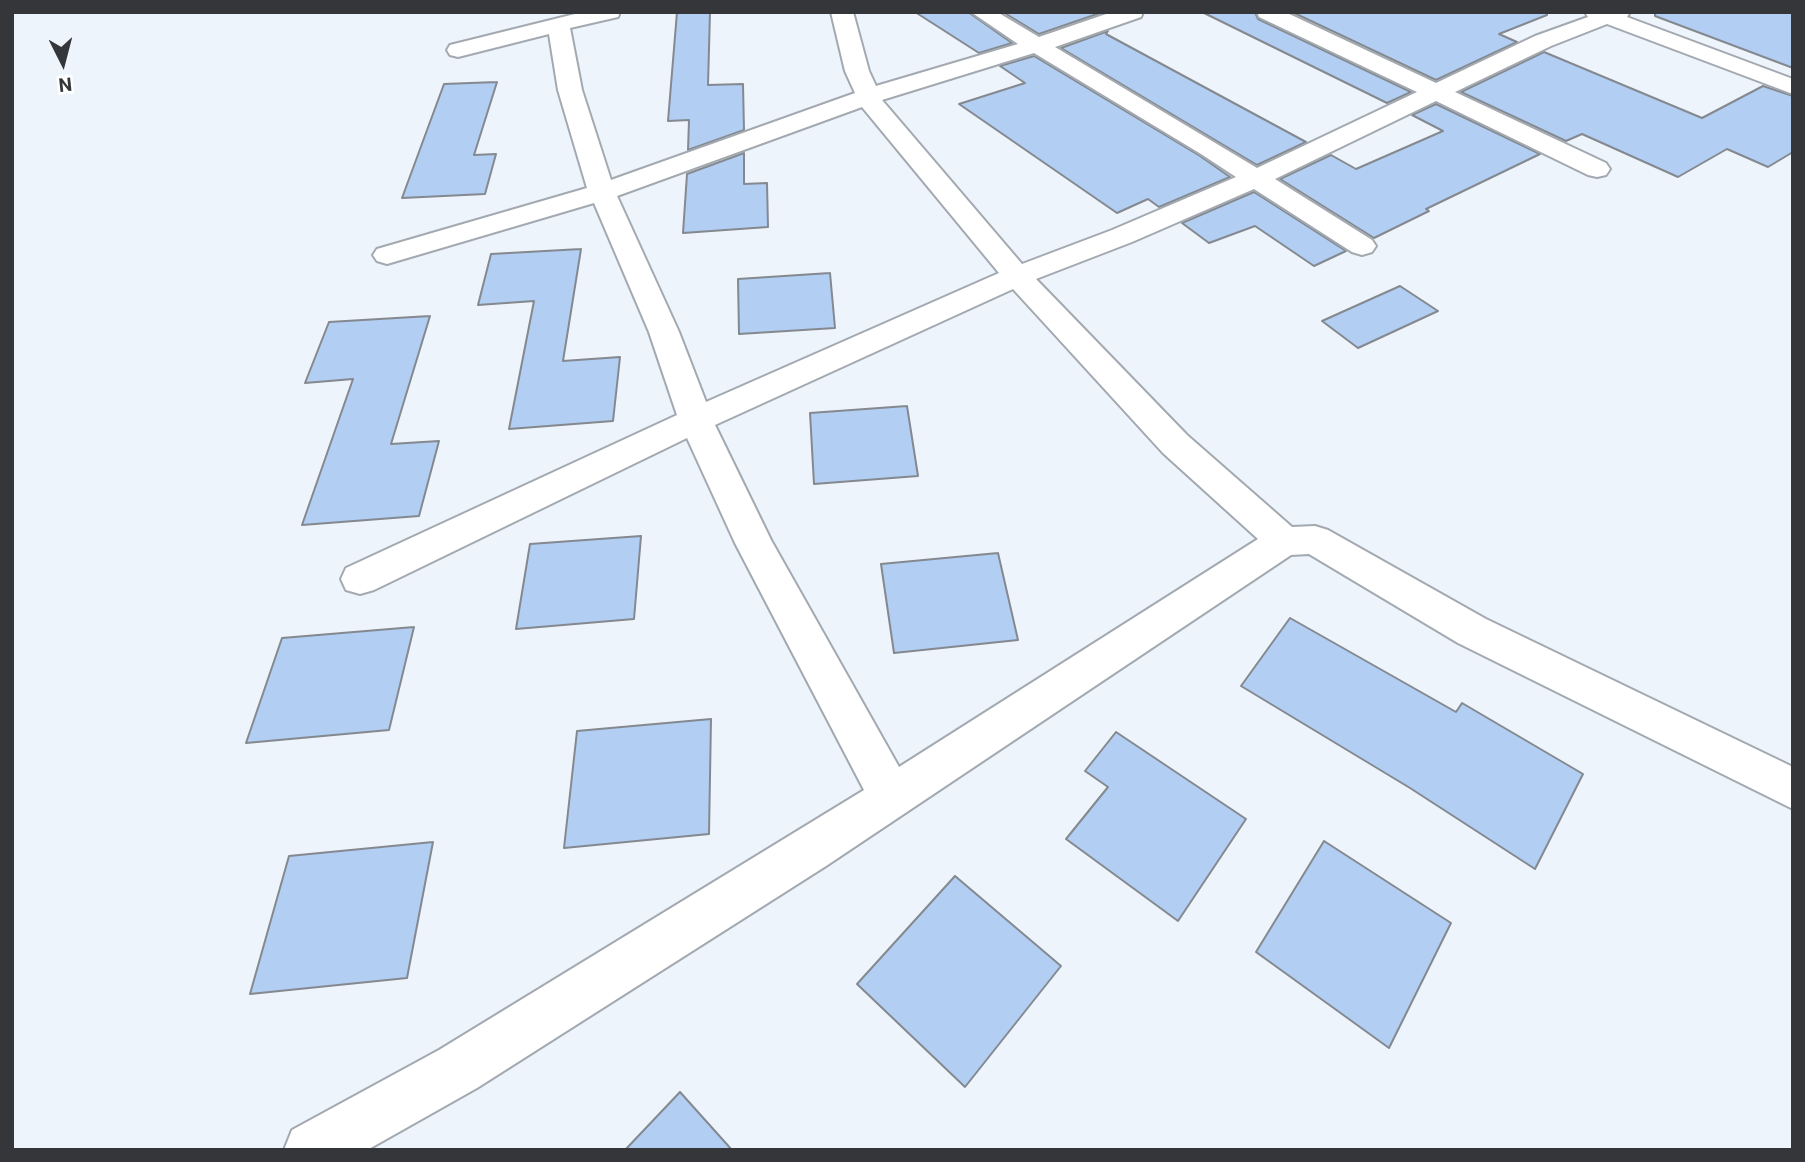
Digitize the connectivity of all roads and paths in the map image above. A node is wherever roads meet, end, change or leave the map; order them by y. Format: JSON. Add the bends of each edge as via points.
{"nodes":[{"id":1,"x":610,"y":12,"type":"edge"},
{"id":2,"x":842,"y":12,"type":"edge"},
{"id":3,"x":981,"y":12,"type":"edge"},
{"id":4,"x":1133,"y":12,"type":"edge"},
{"id":5,"x":1267,"y":12,"type":"edge"},
{"id":6,"x":1607,"y":14,"type":"edge"},
{"id":7,"x":559,"y":25,"type":"junction"},
{"id":8,"x":1038,"y":45,"type":"junction"},
{"id":9,"x":458,"y":50,"type":"dead end"},
{"id":10,"x":1793,"y":87,"type":"edge"},
{"id":11,"x":1436,"y":93,"type":"junction"},
{"id":12,"x":869,"y":96,"type":"junction"},
{"id":13,"x":1597,"y":169,"type":"dead end"},
{"id":14,"x":1255,"y":179,"type":"junction"},
{"id":15,"x":602,"y":192,"type":"junction"},
{"id":16,"x":1362,"y":246,"type":"dead end"},
{"id":17,"x":387,"y":255,"type":"dead end"},
{"id":18,"x":1017,"y":276,"type":"junction"},
{"id":19,"x":696,"y":421,"type":"junction"},
{"id":20,"x":1284,"y":541,"type":"junction"},
{"id":21,"x":360,"y":579,"type":"dead end"},
{"id":22,"x":1793,"y":789,"type":"edge"},
{"id":23,"x":891,"y":797,"type":"junction"},
{"id":24,"x":312,"y":1150,"type":"edge"}],
"edges":[{"from":1,"to":7,"type":"street"},
{"from":2,"to":12,"type":"street","via":[[857,71]]},
{"from":3,"to":8,"type":"street"},
{"from":4,"to":8,"type":"street"},
{"from":5,"to":11,"type":"street"},
{"from":6,"to":10,"type":"street"},
{"from":6,"to":11,"type":"street"},
{"from":7,"to":9,"type":"street"},
{"from":7,"to":15,"type":"street","via":[[570,90]]},
{"from":8,"to":12,"type":"street"},
{"from":8,"to":14,"type":"street"},
{"from":11,"to":13,"type":"street"},
{"from":11,"to":14,"type":"street"},
{"from":12,"to":15,"type":"street"},
{"from":12,"to":18,"type":"street","via":[[875,109]]},
{"from":14,"to":16,"type":"street"},
{"from":14,"to":18,"type":"street"},
{"from":15,"to":17,"type":"street"},
{"from":15,"to":19,"type":"street","via":[[664,332]]},
{"from":18,"to":19,"type":"street"},
{"from":18,"to":20,"type":"street","via":[[1175,444]]},
{"from":19,"to":21,"type":"street"},
{"from":19,"to":23,"type":"street","via":[[754,543]]},
{"from":20,"to":22,"type":"street","via":[[1315,540],[1472,631]]},
{"from":20,"to":23,"type":"street"},
{"from":23,"to":24,"type":"street","via":[[458,1069]]}]}
